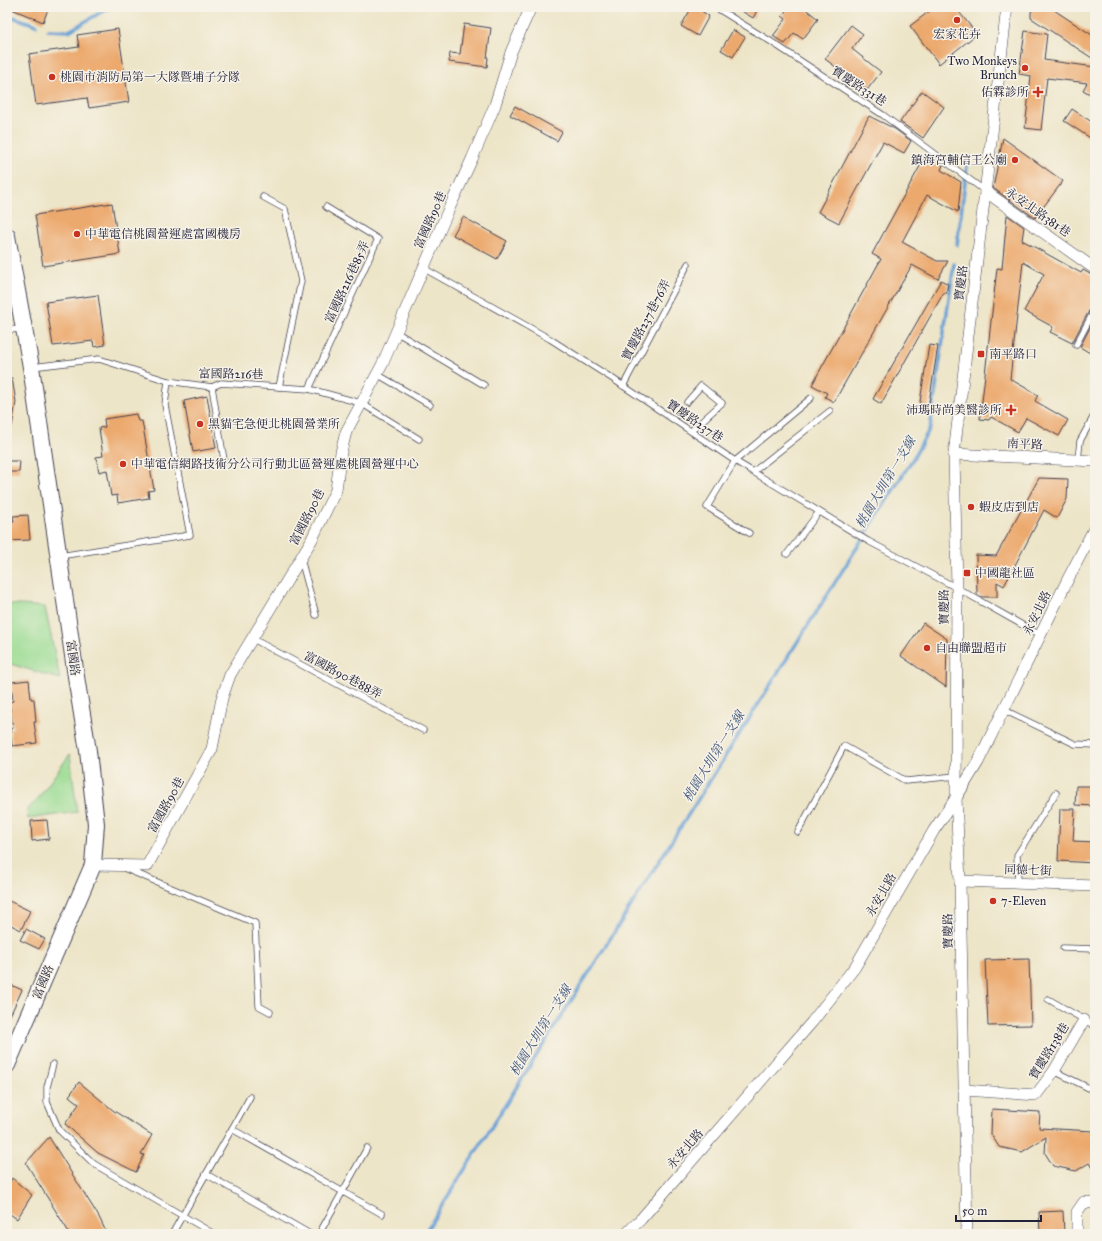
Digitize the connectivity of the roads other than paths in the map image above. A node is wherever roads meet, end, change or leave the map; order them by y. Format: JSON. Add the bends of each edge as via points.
{"nodes":[{"id":1,"x":530,"y":7,"type":"edge"},
{"id":2,"x":715,"y":7,"type":"edge"},
{"id":3,"x":1006,"y":7,"type":"edge"},
{"id":4,"x":985,"y":191,"type":"junction"},
{"id":5,"x":263,"y":197,"type":"dead end"},
{"id":6,"x":326,"y":207,"type":"dead end"},
{"id":7,"x":7,"y":236,"type":"edge"},
{"id":8,"x":688,"y":264,"type":"dead end"},
{"id":9,"x":423,"y":268,"type":"junction"},
{"id":10,"x":1095,"y":269,"type":"edge"},
{"id":11,"x":1095,"y":309,"type":"edge"},
{"id":12,"x":24,"y":329,"type":"junction"},
{"id":13,"x":7,"y":330,"type":"edge"},
{"id":14,"x":396,"y":332,"type":"junction"},
{"id":15,"x":1076,"y":345,"type":"dead end"},
{"id":16,"x":32,"y":367,"type":"junction"},
{"id":17,"x":377,"y":374,"type":"junction"},
{"id":18,"x":168,"y":381,"type":"junction"},
{"id":19,"x":484,"y":385,"type":"dead end"},
{"id":20,"x":623,"y":386,"type":"junction"},
{"id":21,"x":212,"y":387,"type":"junction"},
{"id":22,"x":279,"y":387,"type":"junction"},
{"id":23,"x":309,"y":389,"type":"junction"},
{"id":24,"x":811,"y":398,"type":"dead end"},
{"id":25,"x":687,"y":402,"type":"dead end"},
{"id":26,"x":361,"y":403,"type":"junction"},
{"id":27,"x":430,"y":405,"type":"dead end"},
{"id":28,"x":830,"y":411,"type":"dead end"},
{"id":29,"x":1095,"y":414,"type":"edge"},
{"id":30,"x":691,"y":431,"type":"junction"},
{"id":31,"x":419,"y":439,"type":"dead end"},
{"id":32,"x":954,"y":454,"type":"junction"},
{"id":33,"x":224,"y":460,"type":"dead end"},
{"id":34,"x":1078,"y":460,"type":"junction"},
{"id":35,"x":735,"y":461,"type":"junction"},
{"id":36,"x":1095,"y":461,"type":"edge"},
{"id":37,"x":753,"y":472,"type":"junction"},
{"id":38,"x":819,"y":512,"type":"junction"},
{"id":39,"x":1095,"y":527,"type":"edge"},
{"id":40,"x":749,"y":533,"type":"dead end"},
{"id":41,"x":787,"y":554,"type":"dead end"},
{"id":42,"x":59,"y":556,"type":"junction"},
{"id":43,"x":301,"y":558,"type":"junction"},
{"id":44,"x":957,"y":588,"type":"junction"},
{"id":45,"x":316,"y":615,"type":"dead end"},
{"id":46,"x":1040,"y":635,"type":"junction"},
{"id":47,"x":253,"y":639,"type":"junction"},
{"id":48,"x":1004,"y":710,"type":"junction"},
{"id":49,"x":423,"y":730,"type":"dead end"},
{"id":50,"x":1095,"y":745,"type":"edge"},
{"id":51,"x":956,"y":776,"type":"junction"},
{"id":52,"x":1056,"y":793,"type":"dead end"},
{"id":53,"x":956,"y":798,"type":"junction"},
{"id":54,"x":798,"y":832,"type":"dead end"},
{"id":55,"x":93,"y":865,"type":"junction"},
{"id":56,"x":118,"y":866,"type":"junction"},
{"id":57,"x":960,"y":882,"type":"junction"},
{"id":58,"x":1018,"y":883,"type":"junction"},
{"id":59,"x":1095,"y":886,"type":"edge"},
{"id":60,"x":1063,"y":948,"type":"dead end"},
{"id":61,"x":1095,"y":949,"type":"edge"},
{"id":62,"x":1048,"y":999,"type":"dead end"},
{"id":63,"x":270,"y":1012,"type":"dead end"},
{"id":64,"x":1084,"y":1020,"type":"junction"},
{"id":65,"x":1095,"y":1026,"type":"edge"},
{"id":66,"x":53,"y":1064,"type":"dead end"},
{"id":67,"x":7,"y":1065,"type":"edge"},
{"id":68,"x":1054,"y":1071,"type":"junction"},
{"id":69,"x":964,"y":1090,"type":"junction"},
{"id":70,"x":1095,"y":1092,"type":"edge"},
{"id":71,"x":250,"y":1098,"type":"dead end"},
{"id":72,"x":232,"y":1129,"type":"junction"},
{"id":73,"x":367,"y":1148,"type":"dead end"},
{"id":74,"x":206,"y":1174,"type":"junction"},
{"id":75,"x":343,"y":1192,"type":"junction"},
{"id":76,"x":1095,"y":1203,"type":"edge"},
{"id":77,"x":382,"y":1214,"type":"dead end"},
{"id":78,"x":182,"y":1216,"type":"junction"},
{"id":79,"x":172,"y":1234,"type":"edge"},
{"id":80,"x":214,"y":1234,"type":"edge"},
{"id":81,"x":310,"y":1234,"type":"edge"},
{"id":82,"x":319,"y":1234,"type":"edge"},
{"id":83,"x":626,"y":1234,"type":"edge"},
{"id":84,"x":967,"y":1234,"type":"edge"},
{"id":85,"x":1077,"y":1234,"type":"edge"}],
"edges":[{"from":1,"to":9,"type":"street","name":"富國路90巷","via":[[511,52],[492,111]]},
{"from":2,"to":4,"type":"lane","name":"寶慶路331巷","via":[[883,115]]},
{"from":3,"to":4,"type":"street","name":"寶慶路"},
{"from":4,"to":10,"type":"street","name":"永安北路381巷"},
{"from":4,"to":32,"type":"street","name":"寶慶路"},
{"from":5,"to":22,"type":"lane","via":[[285,209],[301,282]]},
{"from":6,"to":23,"type":"lane","name":"富國路216巷85弄","via":[[378,239]]},
{"from":7,"to":12,"type":"street","name":"富國路"},
{"from":8,"to":20,"type":"lane","name":"寶慶路237巷76弄"},
{"from":9,"to":14,"type":"street","name":"富國路90巷"},
{"from":9,"to":20,"type":"lane","name":"寶慶路237巷","via":[[550,339]]},
{"from":11,"to":15,"type":"lane"},
{"from":12,"to":13,"type":"lane"},
{"from":12,"to":16,"type":"street","name":"富國路"},
{"from":14,"to":17,"type":"street","name":"富國路90巷"},
{"from":14,"to":19,"type":"lane"},
{"from":16,"to":18,"type":"lane","name":"富國路216巷","via":[[99,359]]},
{"from":16,"to":42,"type":"street","name":"富國路"},
{"from":17,"to":26,"type":"street","name":"富國路90巷"},
{"from":17,"to":27,"type":"lane"},
{"from":18,"to":21,"type":"lane","name":"富國路216巷"},
{"from":18,"to":42,"type":"lane","via":[[165,404],[190,535]]},
{"from":20,"to":30,"type":"lane","name":"寶慶路237巷"},
{"from":21,"to":22,"type":"lane","name":"富國路216巷","via":[[221,383]]},
{"from":21,"to":33,"type":"lane"},
{"from":22,"to":23,"type":"lane","name":"富國路216巷"},
{"from":23,"to":26,"type":"lane","name":"富國路216巷"},
{"from":24,"to":35,"type":"lane"},
{"from":25,"to":30,"type":"lane","via":[[700,386],[722,403]]},
{"from":26,"to":31,"type":"lane","name":"富國路216巷"},
{"from":26,"to":43,"type":"street","name":"富國路90巷","via":[[346,432],[336,490]]},
{"from":28,"to":37,"type":"lane"},
{"from":29,"to":34,"type":"lane","via":[[1080,442]]},
{"from":30,"to":35,"type":"lane","name":"寶慶路237巷"},
{"from":32,"to":34,"type":"street","name":"南平路"},
{"from":32,"to":44,"type":"street","name":"寶慶路"},
{"from":34,"to":36,"type":"street","name":"南平路"},
{"from":35,"to":37,"type":"lane","name":"寶慶路237巷"},
{"from":35,"to":40,"type":"lane","via":[[707,507]]},
{"from":37,"to":38,"type":"lane","name":"寶慶路237巷"},
{"from":38,"to":41,"type":"lane"},
{"from":38,"to":44,"type":"lane","name":"寶慶路237巷","via":[[868,542]]},
{"from":39,"to":46,"type":"street","name":"永安北路"},
{"from":42,"to":55,"type":"street","name":"富國路","via":[[88,750],[96,824]]},
{"from":43,"to":45,"type":"lane"},
{"from":43,"to":47,"type":"street","name":"富國路90巷"},
{"from":44,"to":46,"type":"lane","name":"寶慶路237巷"},
{"from":44,"to":51,"type":"street","name":"寶慶路"},
{"from":46,"to":48,"type":"street","name":"永安北路"},
{"from":47,"to":49,"type":"lane","name":"富國路90巷88弄"},
{"from":47,"to":56,"type":"street","name":"富國路90巷","via":[[230,675],[222,698],[212,749],[147,866]]},
{"from":48,"to":50,"type":"lane","via":[[1075,744]]},
{"from":48,"to":53,"type":"street","name":"永安北路","via":[[978,762]]},
{"from":51,"to":53,"type":"street","name":"寶慶路"},
{"from":51,"to":54,"type":"lane","via":[[906,780],[844,746]]},
{"from":52,"to":58,"type":"lane","via":[[1017,855]]},
{"from":53,"to":57,"type":"street","name":"寶慶路"},
{"from":53,"to":83,"type":"street","name":"永安北路","via":[[934,830],[855,967],[807,1028]]},
{"from":55,"to":56,"type":"street","name":"富國路90巷"},
{"from":55,"to":67,"type":"street","name":"富國路"},
{"from":56,"to":63,"type":"lane","via":[[255,923],[260,1006]]},
{"from":57,"to":58,"type":"street","name":"同德七街"},
{"from":57,"to":69,"type":"street","name":"寶慶路"},
{"from":58,"to":59,"type":"street","name":"同德七街"},
{"from":60,"to":61,"type":"lane"},
{"from":62,"to":64,"type":"lane"},
{"from":64,"to":65,"type":"lane"},
{"from":64,"to":68,"type":"street","name":"寶慶路138巷"},
{"from":66,"to":78,"type":"lane","via":[[47,1087],[47,1102],[59,1130],[94,1164]]},
{"from":68,"to":69,"type":"street","name":"寶慶路138巷","via":[[1036,1095]]},
{"from":68,"to":70,"type":"lane"},
{"from":69,"to":84,"type":"street","name":"寶慶路"},
{"from":71,"to":72,"type":"lane"},
{"from":72,"to":74,"type":"lane"},
{"from":72,"to":75,"type":"lane"},
{"from":73,"to":75,"type":"lane"},
{"from":74,"to":78,"type":"lane"},
{"from":74,"to":81,"type":"lane"},
{"from":75,"to":77,"type":"lane"},
{"from":75,"to":82,"type":"lane"},
{"from":76,"to":85,"type":"street","via":[[1084,1202],[1077,1212]]},
{"from":78,"to":79,"type":"lane"},
{"from":78,"to":80,"type":"lane"}]}
